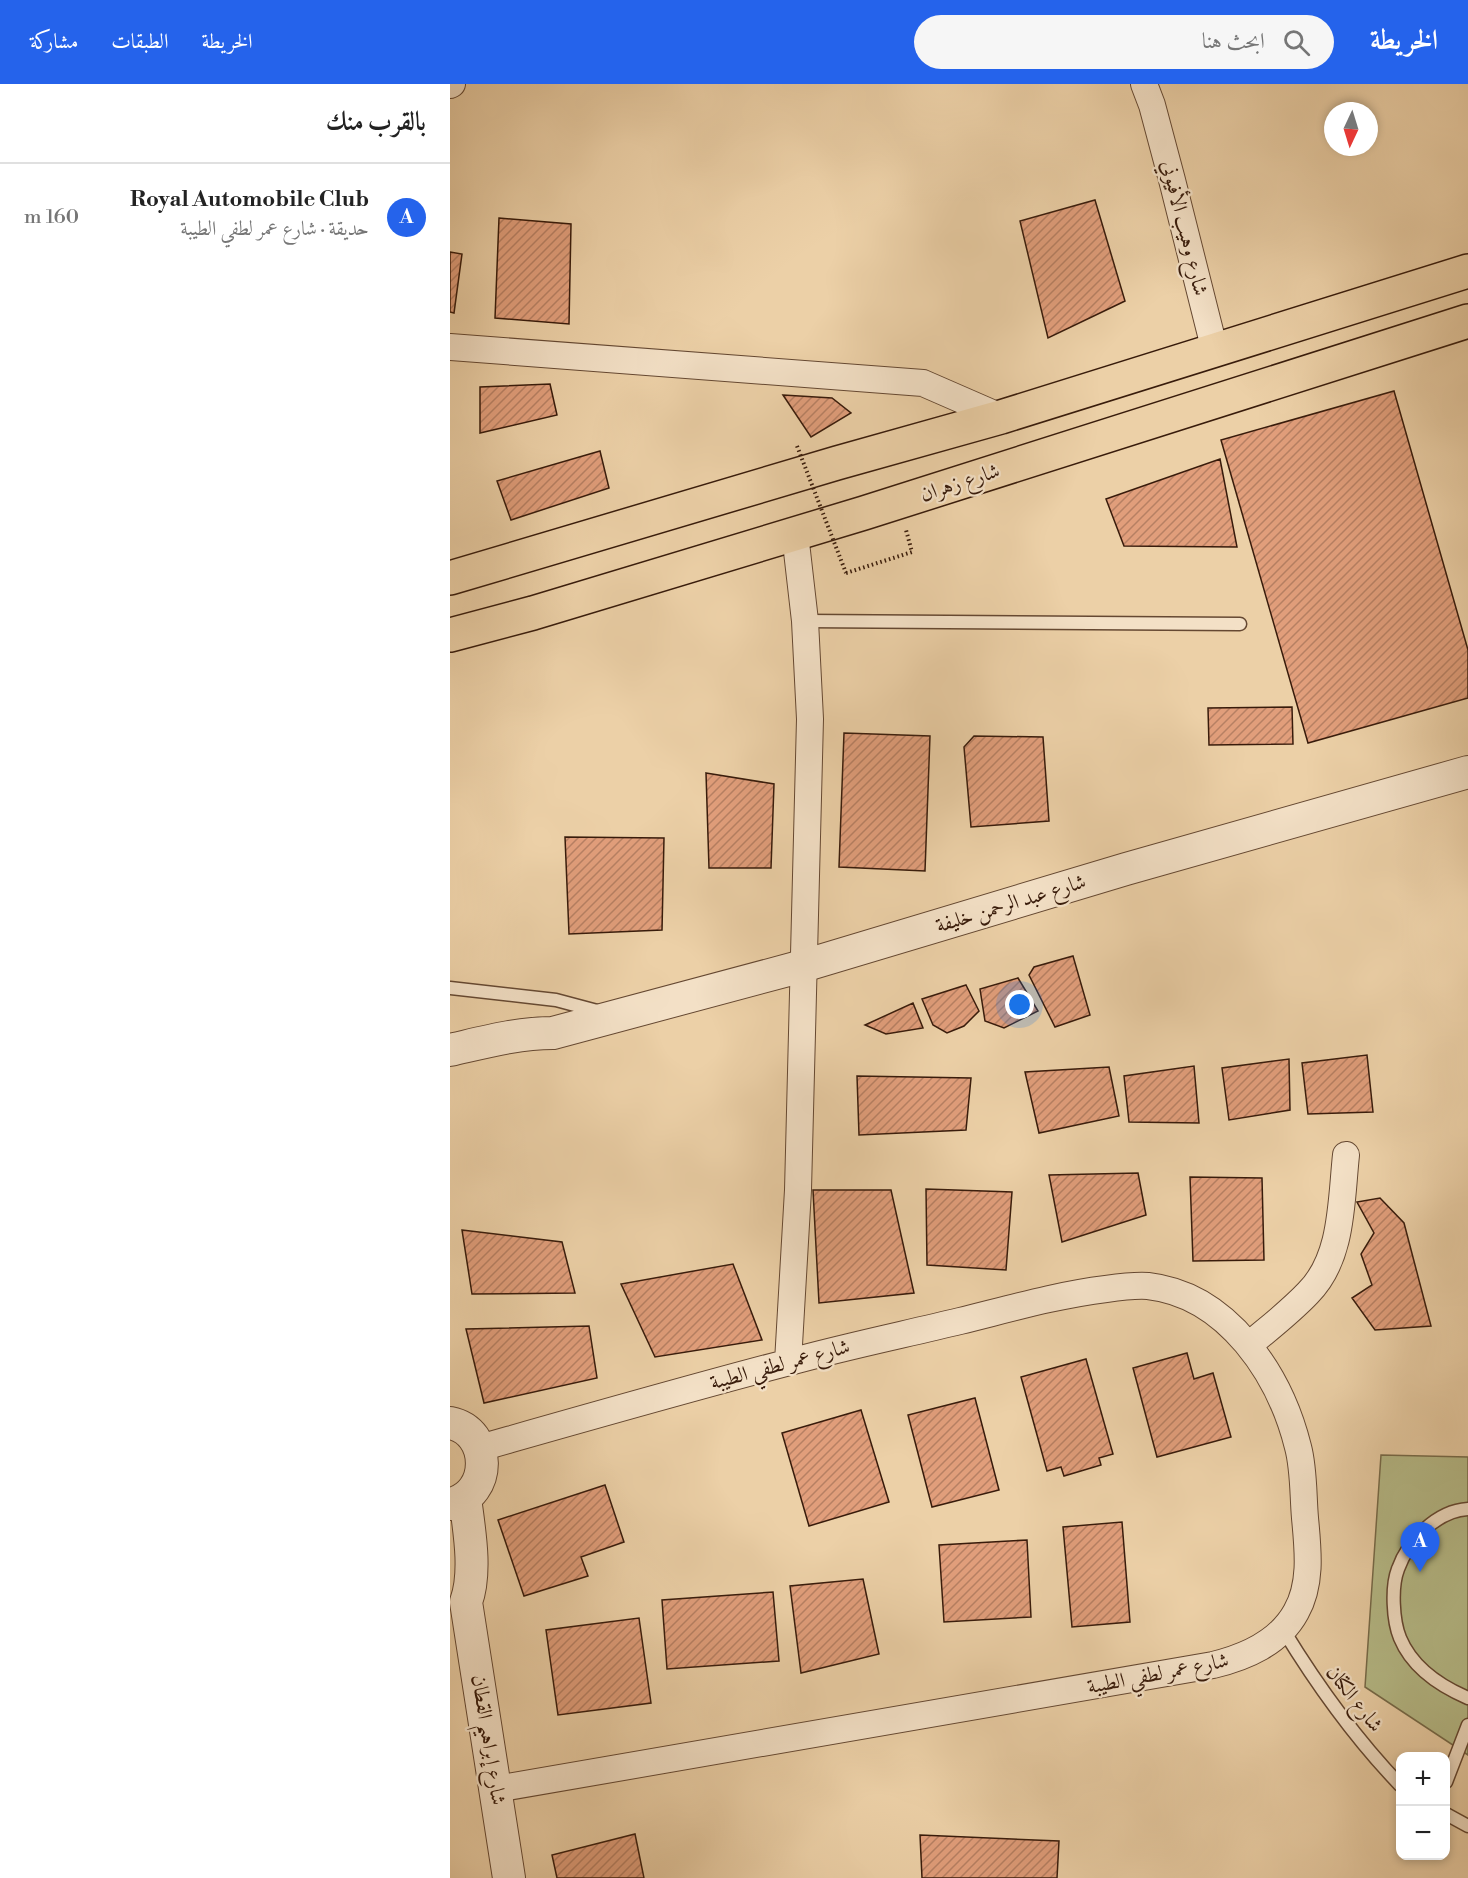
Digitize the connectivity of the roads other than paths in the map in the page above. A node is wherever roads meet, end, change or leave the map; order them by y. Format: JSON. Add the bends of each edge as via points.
{"nodes":[{"id":1,"x":1149,"y":91,"type":"edge"},
{"id":2,"x":1468,"y":271,"type":"edge"},
{"id":3,"x":1468,"y":321,"type":"edge"},
{"id":4,"x":450,"y":347,"type":"edge"},
{"id":5,"x":1215,"y":351,"type":"junction"},
{"id":6,"x":1001,"y":417,"type":"junction"},
{"id":7,"x":795,"y":534,"type":"junction"},
{"id":8,"x":450,"y":578,"type":"edge"},
{"id":9,"x":805,"y":621,"type":"junction"},
{"id":10,"x":1240,"y":624,"type":"dead end"},
{"id":11,"x":450,"y":635,"type":"edge"},
{"id":12,"x":1468,"y":772,"type":"edge"},
{"id":13,"x":803,"y":966,"type":"junction"},
{"id":14,"x":450,"y":988,"type":"edge"},
{"id":15,"x":614,"y":1016,"type":"junction"},
{"id":16,"x":553,"y":1033,"type":"junction"},
{"id":17,"x":450,"y":1050,"type":"edge"},
{"id":18,"x":450,"y":1071,"type":"edge"},
{"id":19,"x":1346,"y":1155,"type":"dead end"},
{"id":20,"x":1250,"y":1345,"type":"junction"},
{"id":21,"x":788,"y":1362,"type":"junction"},
{"id":22,"x":451,"y":1418,"type":"edge"},
{"id":23,"x":480,"y":1448,"type":"junction"},
{"id":24,"x":458,"y":1501,"type":"edge"},
{"id":25,"x":1468,"y":1509,"type":"edge"},
{"id":26,"x":450,"y":1572,"type":"edge"},
{"id":27,"x":466,"y":1602,"type":"junction"},
{"id":28,"x":1284,"y":1631,"type":"junction"},
{"id":29,"x":1468,"y":1698,"type":"edge"},
{"id":30,"x":1468,"y":1725,"type":"edge"},
{"id":31,"x":1450,"y":1772,"type":"edge"},
{"id":32,"x":1396,"y":1780,"type":"edge"},
{"id":33,"x":496,"y":1789,"type":"junction"},
{"id":34,"x":1450,"y":1816,"type":"edge"},
{"id":35,"x":1468,"y":1826,"type":"edge"},
{"id":36,"x":510,"y":1878,"type":"edge"}],
"edges":[{"from":1,"to":5,"type":"street","name":"شارع وهيب الأفيوني"},
{"from":2,"to":5,"type":"main road"},
{"from":3,"to":7,"type":"main road","name":"شارع زهران"},
{"from":4,"to":6,"type":"street","via":[[923,384]]},
{"from":5,"to":6,"type":"main road"},
{"from":6,"to":8,"type":"main road"},
{"from":7,"to":9,"type":"street"},
{"from":7,"to":11,"type":"main road","name":"شارع زهران"},
{"from":9,"to":10,"type":"lane"},
{"from":9,"to":13,"type":"street","via":[[810,719]]},
{"from":12,"to":13,"type":"street","name":"شارع عبد الرحمن خليفة"},
{"from":13,"to":15,"type":"street","name":"شارع عبد الرحمن خليفة"},
{"from":13,"to":21,"type":"street","via":[[798,1190]]},
{"from":14,"to":15,"type":"lane","via":[[556,1000]]},
{"from":15,"to":16,"type":"street","name":"شارع عبد الرحمن خليفة"},
{"from":16,"to":17,"type":"street","name":"شارع عبد الرحمن خليفة","via":[[517,1035]]},
{"from":16,"to":18,"type":"street","name":"شارع عبد الرحمن خليفة","via":[[532,1048]]},
{"from":19,"to":20,"type":"street","via":[[1332,1257],[1309,1293]]},
{"from":20,"to":21,"type":"street","name":"شارع عمر لطفي الطيبة","via":[[1193,1299],[1171,1290],[1144,1286],[1082,1292]]},
{"from":20,"to":28,"type":"street","name":"شارع عمر لطفي الطيبة","via":[[1279,1395],[1299,1449],[1308,1558],[1305,1590]]},
{"from":21,"to":23,"type":"street","name":"شارع عمر لطفي الطيبة"},
{"from":22,"to":23,"type":"street","via":[[474,1437]]},
{"from":23,"to":24,"type":"street","via":[[483,1470],[479,1481]]},
{"from":24,"to":27,"type":"street","name":"شارع إبراهيم القطان","via":[[471,1588]]},
{"from":25,"to":29,"type":"lane","via":[[1436,1520],[1415,1539],[1397,1570],[1394,1594],[1400,1638],[1412,1658],[1433,1679]]},
{"from":26,"to":27,"type":"street","name":"شارع إبراهيم القطان","via":[[456,1592]]},
{"from":27,"to":33,"type":"street","name":"شارع إبراهيم القطان"},
{"from":28,"to":32,"type":"lane","name":"شارع الكتان","via":[[1309,1672]]},
{"from":28,"to":33,"type":"street","name":"شارع عمر لطفي الطيبة","via":[[1259,1649],[1213,1665]]},
{"from":30,"to":31,"type":"lane"},
{"from":33,"to":36,"type":"street","name":"شارع إبراهيم القطان"},
{"from":34,"to":35,"type":"lane"}]}
